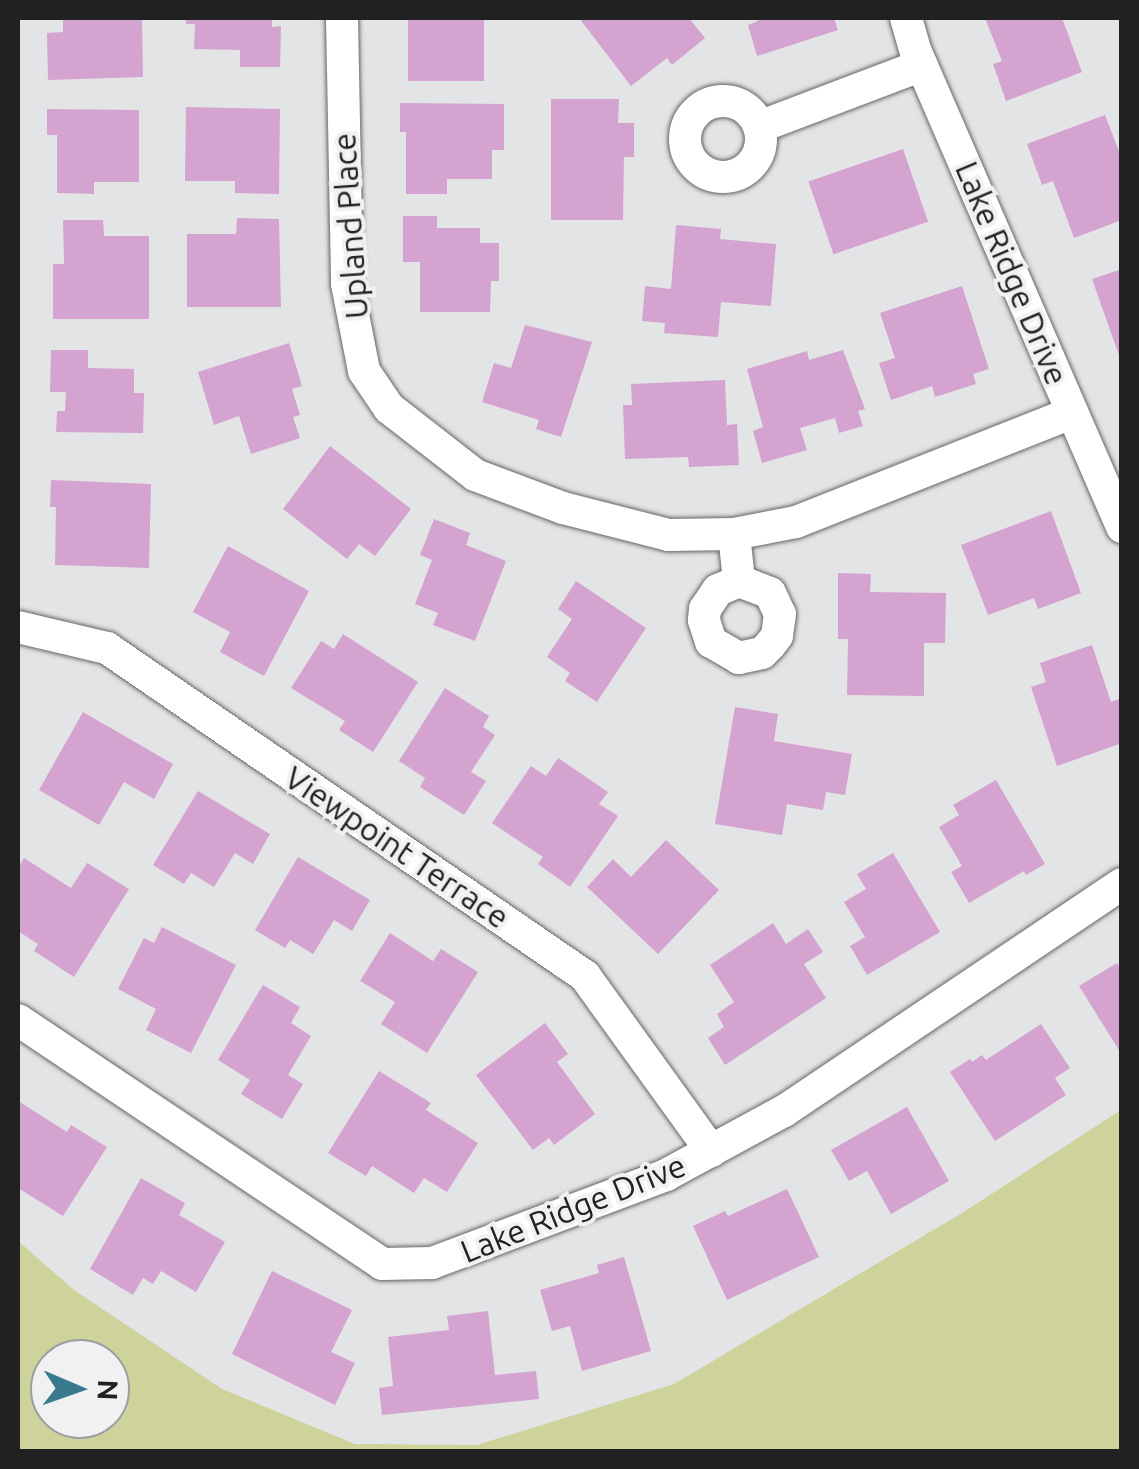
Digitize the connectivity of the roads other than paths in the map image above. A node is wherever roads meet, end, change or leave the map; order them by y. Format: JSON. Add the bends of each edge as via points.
{"nodes":[{"id":1,"x":342,"y":18,"type":"edge"},
{"id":2,"x":906,"y":18,"type":"edge"},
{"id":3,"x":922,"y":65,"type":"junction"},
{"id":4,"x":759,"y":127,"type":"dead end"},
{"id":5,"x":1072,"y":413,"type":"junction"},
{"id":6,"x":1122,"y":527,"type":"edge"},
{"id":7,"x":734,"y":534,"type":"junction"},
{"id":8,"x":739,"y":581,"type":"dead end"},
{"id":9,"x":18,"y":627,"type":"edge"},
{"id":10,"x":1122,"y":884,"type":"edge"},
{"id":11,"x":18,"y":1020,"type":"edge"},
{"id":12,"x":711,"y":1151,"type":"junction"}],
"edges":[{"from":1,"to":7,"type":"street","name":"Upland Place","via":[[348,284],[364,371],[389,408],[476,475],[563,508],[669,535]]},
{"from":2,"to":3,"type":"street","name":"Lake Ridge Drive"},
{"from":3,"to":4,"type":"street"},
{"from":3,"to":5,"type":"street","name":"Lake Ridge Drive"},
{"from":5,"to":6,"type":"street","name":"Lake Ridge Drive"},
{"from":5,"to":7,"type":"street","name":"Upland Place","via":[[796,522]]},
{"from":7,"to":8,"type":"street"},
{"from":9,"to":12,"type":"street","name":"Viewpoint Terrace","via":[[107,648],[585,976]]},
{"from":10,"to":12,"type":"street","name":"Lake Ridge Drive","via":[[784,1111]]},
{"from":11,"to":12,"type":"street","name":"Lake Ridge Drive","via":[[382,1264],[432,1264],[666,1175]]}]}
